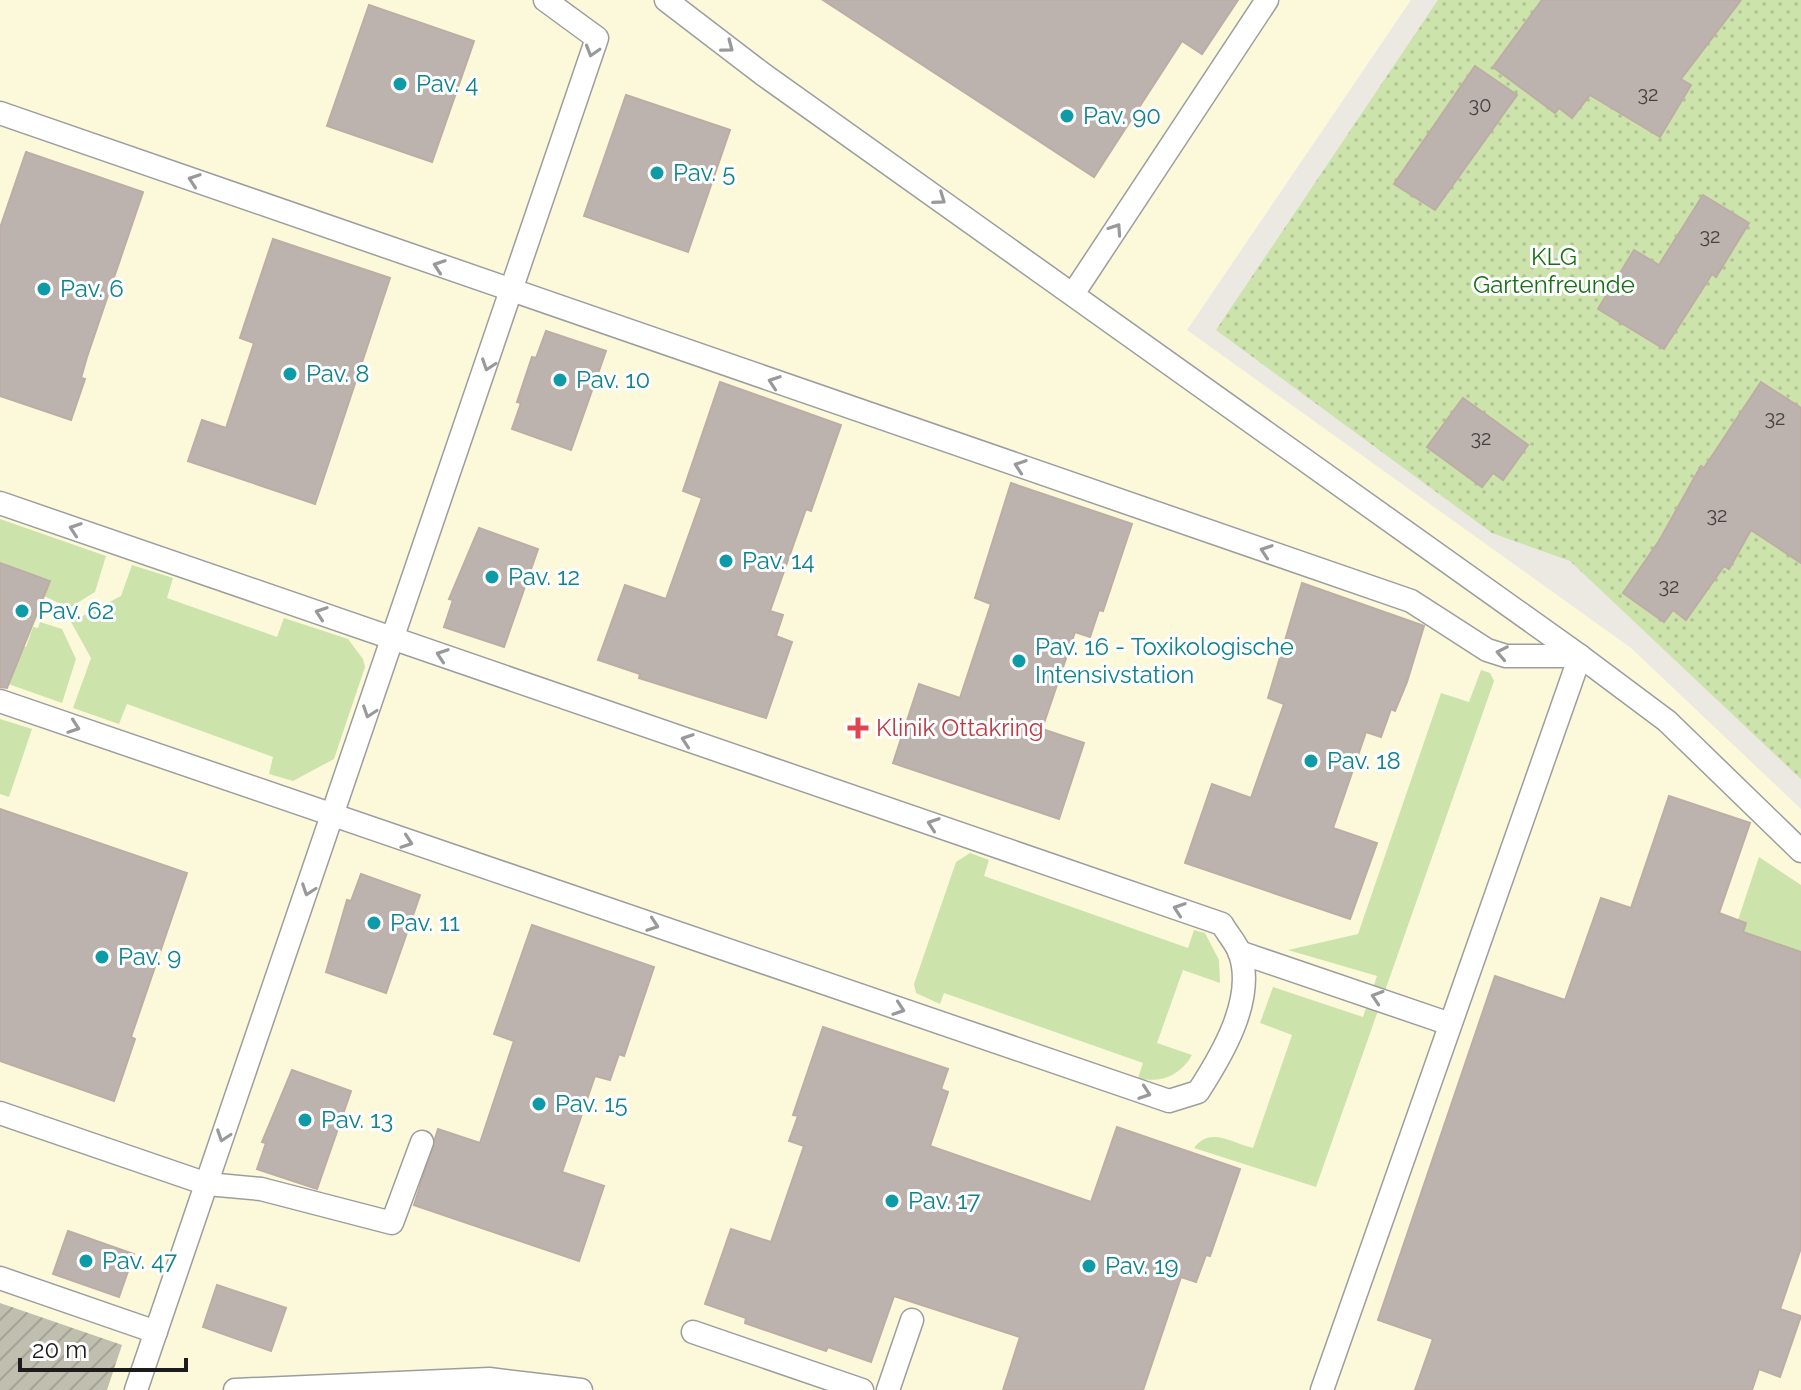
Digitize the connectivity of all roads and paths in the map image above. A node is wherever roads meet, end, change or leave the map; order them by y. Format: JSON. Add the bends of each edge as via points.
{"nodes":[{"id":1,"x":545,"y":0,"type":"edge"},
{"id":2,"x":666,"y":0,"type":"edge"},
{"id":3,"x":1267,"y":0,"type":"edge"},
{"id":4,"x":0,"y":113,"type":"edge"},
{"id":5,"x":513,"y":292,"type":"junction"},
{"id":6,"x":1073,"y":294,"type":"junction"},
{"id":7,"x":0,"y":503,"type":"edge"},
{"id":8,"x":394,"y":638,"type":"junction"},
{"id":9,"x":1580,"y":656,"type":"junction"},
{"id":10,"x":0,"y":701,"type":"edge"},
{"id":11,"x":333,"y":817,"type":"junction"},
{"id":12,"x":1801,"y":851,"type":"edge"},
{"id":13,"x":1239,"y":952,"type":"junction"},
{"id":14,"x":1450,"y":1024,"type":"junction"},
{"id":15,"x":0,"y":1113,"type":"edge"},
{"id":16,"x":422,"y":1142,"type":"dead end"},
{"id":17,"x":207,"y":1184,"type":"junction"},
{"id":18,"x":0,"y":1278,"type":"edge"},
{"id":19,"x":912,"y":1320,"type":"dead end"},
{"id":20,"x":156,"y":1332,"type":"junction"},
{"id":21,"x":693,"y":1332,"type":"dead end"},
{"id":22,"x":136,"y":1390,"type":"edge"},
{"id":23,"x":235,"y":1390,"type":"edge"},
{"id":24,"x":581,"y":1390,"type":"edge"},
{"id":25,"x":862,"y":1390,"type":"edge"},
{"id":26,"x":888,"y":1390,"type":"edge"},
{"id":27,"x":1322,"y":1390,"type":"edge"}],
"edges":[{"from":1,"to":5,"type":"lane","one_way":true,"via":[[597,38]]},
{"from":2,"to":6,"type":"lane","one_way":true},
{"from":6,"to":3,"type":"lane","one_way":true},
{"from":5,"to":4,"type":"lane","one_way":true},
{"from":5,"to":8,"type":"lane","one_way":true},
{"from":9,"to":5,"type":"lane","one_way":true,"via":[[1506,656],[1487,650],[1411,601]]},
{"from":6,"to":9,"type":"lane"},
{"from":8,"to":7,"type":"lane","one_way":true},
{"from":8,"to":11,"type":"lane","one_way":true},
{"from":13,"to":8,"type":"lane","one_way":true,"via":[[1222,924]]},
{"from":9,"to":12,"type":"lane","via":[[1667,721]]},
{"from":9,"to":14,"type":"lane"},
{"from":10,"to":11,"type":"lane","one_way":true},
{"from":11,"to":13,"type":"lane","one_way":true,"via":[[1169,1101],[1198,1092],[1233,1029],[1243,986]]},
{"from":11,"to":17,"type":"lane","one_way":true},
{"from":14,"to":13,"type":"lane","one_way":true},
{"from":14,"to":27,"type":"lane"},
{"from":15,"to":17,"type":"lane"},
{"from":16,"to":17,"type":"lane","via":[[392,1223],[261,1189]]},
{"from":17,"to":20,"type":"lane"},
{"from":18,"to":20,"type":"lane"},
{"from":19,"to":26,"type":"lane"},
{"from":20,"to":22,"type":"lane"},
{"from":21,"to":25,"type":"lane"},
{"from":23,"to":24,"type":"lane","via":[[489,1379]]}]}
